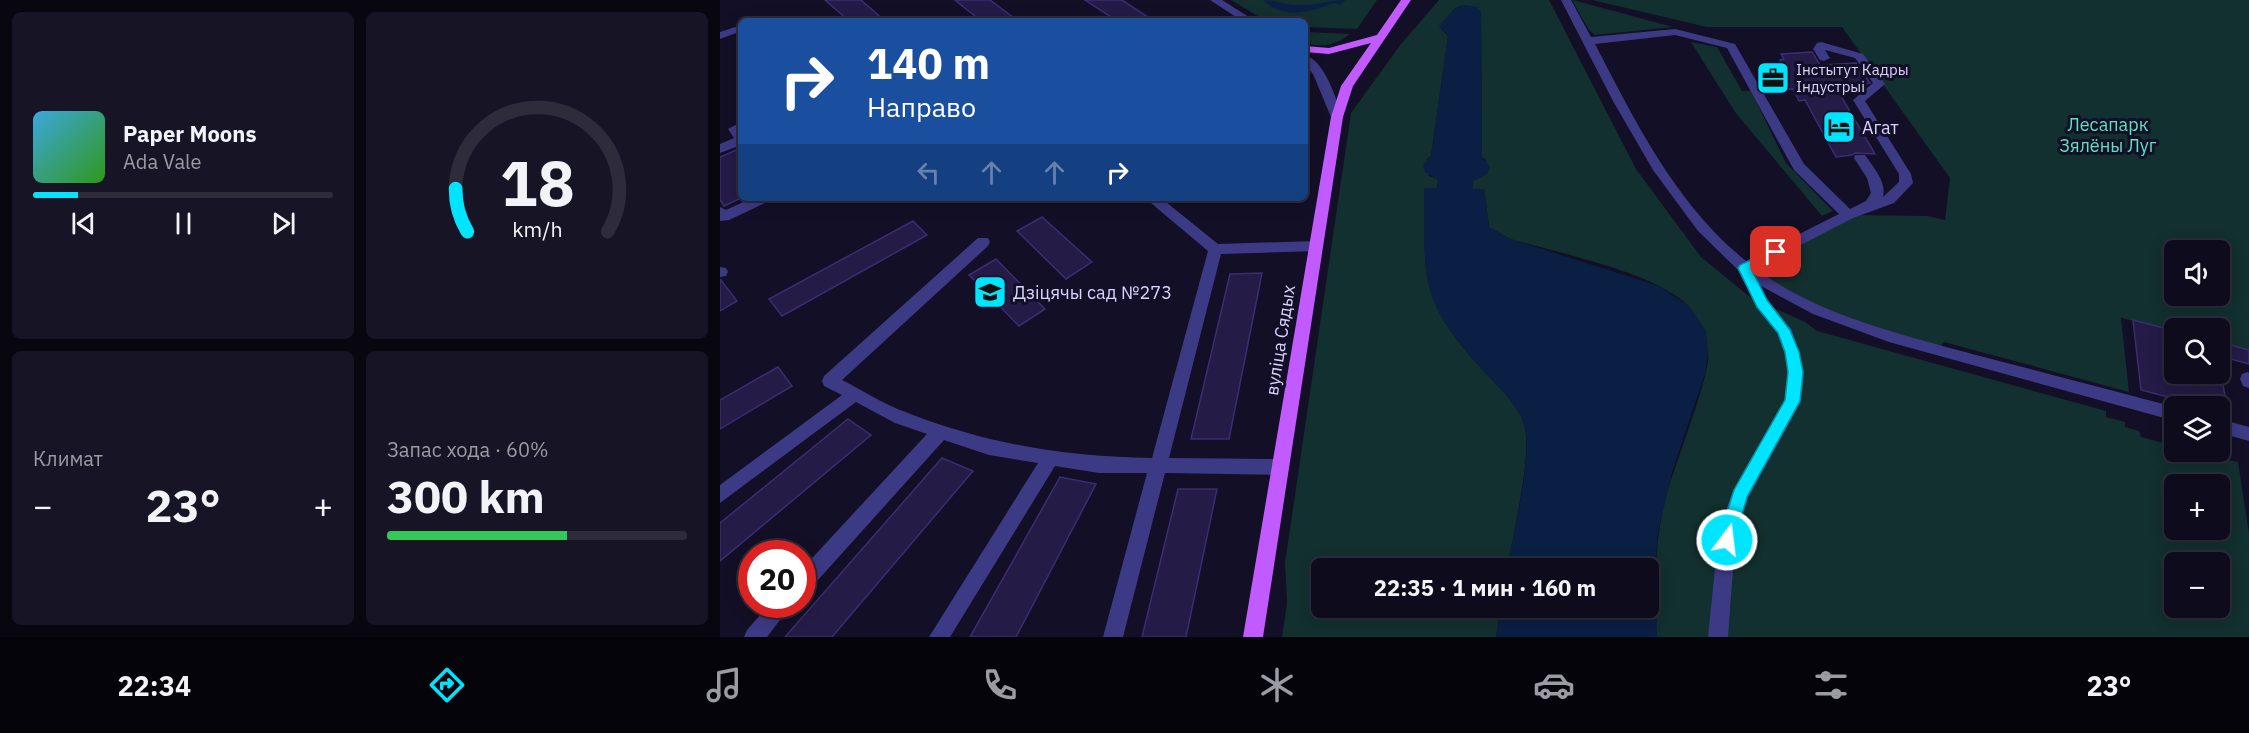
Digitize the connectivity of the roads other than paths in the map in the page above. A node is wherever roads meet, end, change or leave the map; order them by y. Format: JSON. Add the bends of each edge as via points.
{"nodes":[{"id":1,"x":1215,"y":0,"type":"edge"},
{"id":2,"x":1406,"y":0,"type":"edge"},
{"id":3,"x":1566,"y":0,"type":"edge"},
{"id":4,"x":1245,"y":18,"type":"edge"},
{"id":5,"x":735,"y":30,"type":"dead end"},
{"id":6,"x":720,"y":36,"type":"edge"},
{"id":7,"x":1381,"y":37,"type":"junction"},
{"id":8,"x":1588,"y":40,"type":"junction"},
{"id":9,"x":1308,"y":50,"type":"edge"},
{"id":10,"x":1824,"y":58,"type":"dead end"},
{"id":11,"x":1308,"y":61,"type":"edge"},
{"id":12,"x":1337,"y":117,"type":"junction"},
{"id":13,"x":738,"y":133,"type":"edge"},
{"id":14,"x":720,"y":134,"type":"edge"},
{"id":15,"x":738,"y":134,"type":"edge"},
{"id":16,"x":720,"y":149,"type":"edge"},
{"id":17,"x":1860,"y":158,"type":"dead end"},
{"id":18,"x":758,"y":201,"type":"edge"},
{"id":19,"x":1156,"y":201,"type":"edge"},
{"id":20,"x":1871,"y":207,"type":"junction"},
{"id":21,"x":720,"y":212,"type":"edge"},
{"id":22,"x":1848,"y":215,"type":"junction"},
{"id":23,"x":983,"y":242,"type":"dead end"},
{"id":24,"x":1316,"y":246,"type":"junction"},
{"id":25,"x":1215,"y":249,"type":"junction"},
{"id":26,"x":1744,"y":268,"type":"junction"},
{"id":27,"x":855,"y":394,"type":"junction"},
{"id":28,"x":2164,"y":411,"type":"edge"},
{"id":29,"x":2230,"y":429,"type":"edge"},
{"id":30,"x":941,"y":431,"type":"junction"},
{"id":31,"x":2249,"y":434,"type":"edge"},
{"id":32,"x":1051,"y":457,"type":"junction"},
{"id":33,"x":1158,"y":466,"type":"junction"},
{"id":34,"x":1280,"y":466,"type":"junction"},
{"id":35,"x":720,"y":495,"type":"edge"},
{"id":36,"x":816,"y":568,"type":"edge"},
{"id":37,"x":771,"y":618,"type":"edge"},
{"id":38,"x":754,"y":637,"type":"edge"},
{"id":39,"x":939,"y":637,"type":"edge"},
{"id":40,"x":1113,"y":637,"type":"edge"},
{"id":41,"x":1253,"y":637,"type":"edge"},
{"id":42,"x":1718,"y":637,"type":"edge"}],
"edges":[{"from":1,"to":4,"type":"street"},
{"from":2,"to":7,"type":"main road","name":"вуліца Сядых"},
{"from":3,"to":8,"type":"street"},
{"from":5,"to":6,"type":"street"},
{"from":7,"to":9,"type":"main road","via":[[1329,51]]},
{"from":7,"to":12,"type":"main road","name":"вуліца Сядых","via":[[1347,86]]},
{"from":8,"to":22,"type":"street","via":[[1675,32],[1731,46],[1799,167]]},
{"from":8,"to":26,"type":"street","via":[[1610,88],[1660,172],[1709,235]]},
{"from":10,"to":20,"type":"street","via":[[1821,45],[1859,56],[1879,84],[1859,100],[1905,174],[1906,183],[1889,200]]},
{"from":11,"to":12,"type":"street","via":[[1318,73]]},
{"from":12,"to":24,"type":"main road","name":"вуліца Сядых"},
{"from":13,"to":14,"type":"street"},
{"from":15,"to":16,"type":"street"},
{"from":17,"to":20,"type":"street","via":[[1878,188]]},
{"from":18,"to":21,"type":"street","via":[[724,217]]},
{"from":19,"to":25,"type":"street"},
{"from":20,"to":22,"type":"street"},
{"from":22,"to":26,"type":"street"},
{"from":23,"to":27,"type":"street","via":[[830,381]]},
{"from":24,"to":25,"type":"street"},
{"from":24,"to":34,"type":"main road","name":"вуліца Сядых"},
{"from":25,"to":33,"type":"street"},
{"from":26,"to":28,"type":"street","via":[[1820,310],[1884,336]]},
{"from":26,"to":42,"type":"street","via":[[1758,297],[1784,330],[1796,372],[1793,401],[1740,495],[1733,515]]},
{"from":27,"to":30,"type":"street","via":[[901,418]]},
{"from":27,"to":35,"type":"street"},
{"from":29,"to":31,"type":"street"},
{"from":30,"to":32,"type":"street","via":[[989,447]]},
{"from":30,"to":36,"type":"street"},
{"from":32,"to":33,"type":"street","via":[[1100,465]]},
{"from":32,"to":39,"type":"street"},
{"from":33,"to":34,"type":"street"},
{"from":33,"to":40,"type":"street"},
{"from":34,"to":41,"type":"main road","name":"вуліца Сядых"},
{"from":37,"to":38,"type":"street"}]}
